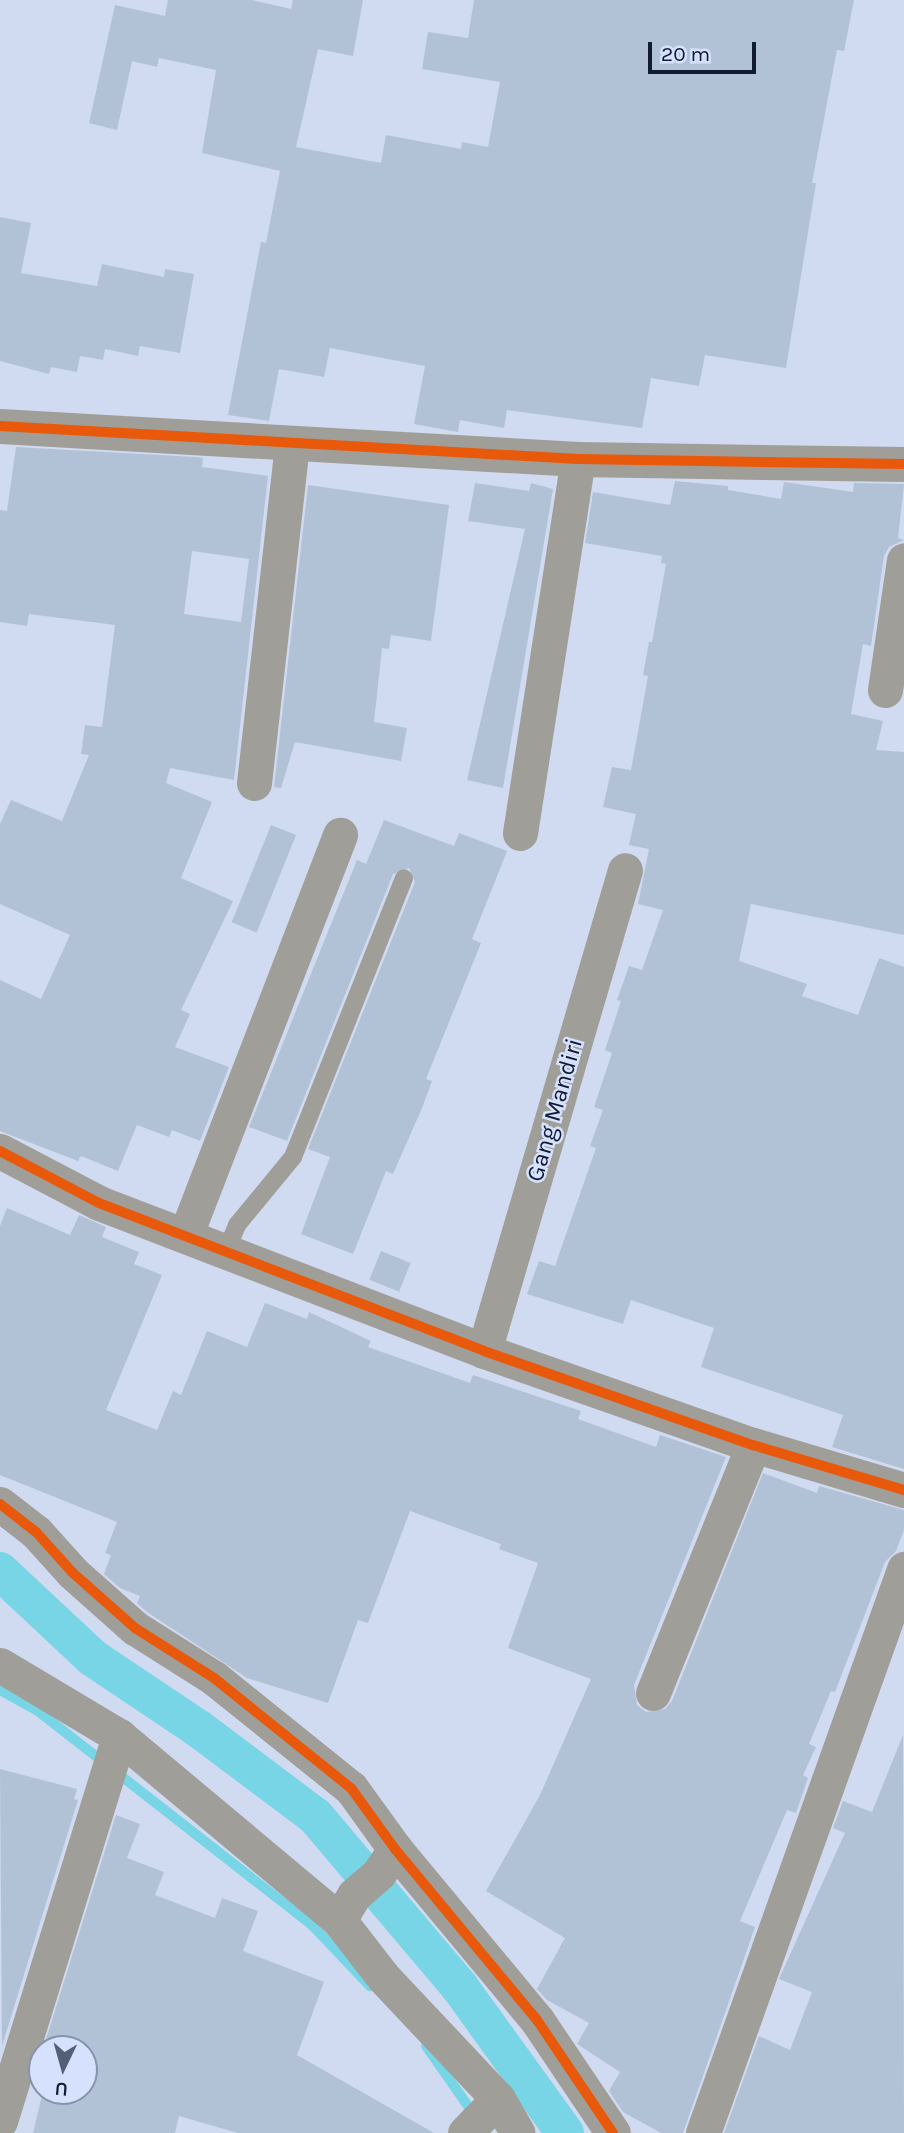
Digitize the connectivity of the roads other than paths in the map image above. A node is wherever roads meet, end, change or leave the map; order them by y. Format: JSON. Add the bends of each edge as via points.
{"nodes":[{"id":1,"x":0,"y":426,"type":"edge"},
{"id":2,"x":292,"y":445,"type":"junction"},
{"id":3,"x":578,"y":459,"type":"junction"},
{"id":4,"x":904,"y":464,"type":"edge"},
{"id":5,"x":904,"y":560,"type":"edge"},
{"id":6,"x":885,"y":690,"type":"dead end"},
{"id":7,"x":254,"y":783,"type":"dead end"},
{"id":8,"x":520,"y":833,"type":"dead end"},
{"id":9,"x":340,"y":835,"type":"dead end"},
{"id":10,"x":625,"y":870,"type":"dead end"},
{"id":11,"x":404,"y":878,"type":"dead end"},
{"id":12,"x":0,"y":1151,"type":"edge"},
{"id":13,"x":186,"y":1234,"type":"junction"},
{"id":14,"x":227,"y":1249,"type":"junction"},
{"id":15,"x":484,"y":1351,"type":"junction"},
{"id":16,"x":753,"y":1445,"type":"junction"},
{"id":17,"x":904,"y":1490,"type":"edge"},
{"id":18,"x":0,"y":1504,"type":"edge"},
{"id":19,"x":904,"y":1569,"type":"edge"},
{"id":20,"x":0,"y":1665,"type":"edge"},
{"id":21,"x":653,"y":1693,"type":"dead end"},
{"id":22,"x":114,"y":1755,"type":"junction"},
{"id":23,"x":367,"y":1884,"type":"junction"},
{"id":24,"x":494,"y":2104,"type":"junction"},
{"id":25,"x":0,"y":2121,"type":"edge"},
{"id":26,"x":465,"y":2133,"type":"edge"},
{"id":27,"x":518,"y":2133,"type":"edge"},
{"id":28,"x":613,"y":2133,"type":"edge"},
{"id":29,"x":703,"y":2133,"type":"edge"}],
"edges":[{"from":1,"to":2,"type":"street"},
{"from":2,"to":3,"type":"street"},
{"from":2,"to":7,"type":"street"},
{"from":3,"to":4,"type":"street"},
{"from":3,"to":8,"type":"street"},
{"from":5,"to":6,"type":"street"},
{"from":9,"to":13,"type":"street"},
{"from":10,"to":15,"type":"street","name":"Gang Mandiri"},
{"from":11,"to":14,"type":"lane","via":[[293,1157],[237,1226]]},
{"from":12,"to":13,"type":"street","via":[[99,1203]]},
{"from":13,"to":14,"type":"street"},
{"from":14,"to":15,"type":"street"},
{"from":15,"to":16,"type":"street"},
{"from":16,"to":17,"type":"street"},
{"from":16,"to":21,"type":"street"},
{"from":18,"to":23,"type":"street","via":[[36,1532],[73,1573],[135,1628],[214,1678],[351,1788]]},
{"from":19,"to":29,"type":"street"},
{"from":20,"to":22,"type":"street"},
{"from":22,"to":23,"type":"street"},
{"from":22,"to":25,"type":"street"},
{"from":23,"to":24,"type":"street","via":[[384,1978]]},
{"from":23,"to":28,"type":"street","via":[[537,2020]]},
{"from":24,"to":26,"type":"street"},
{"from":24,"to":27,"type":"street"}]}
